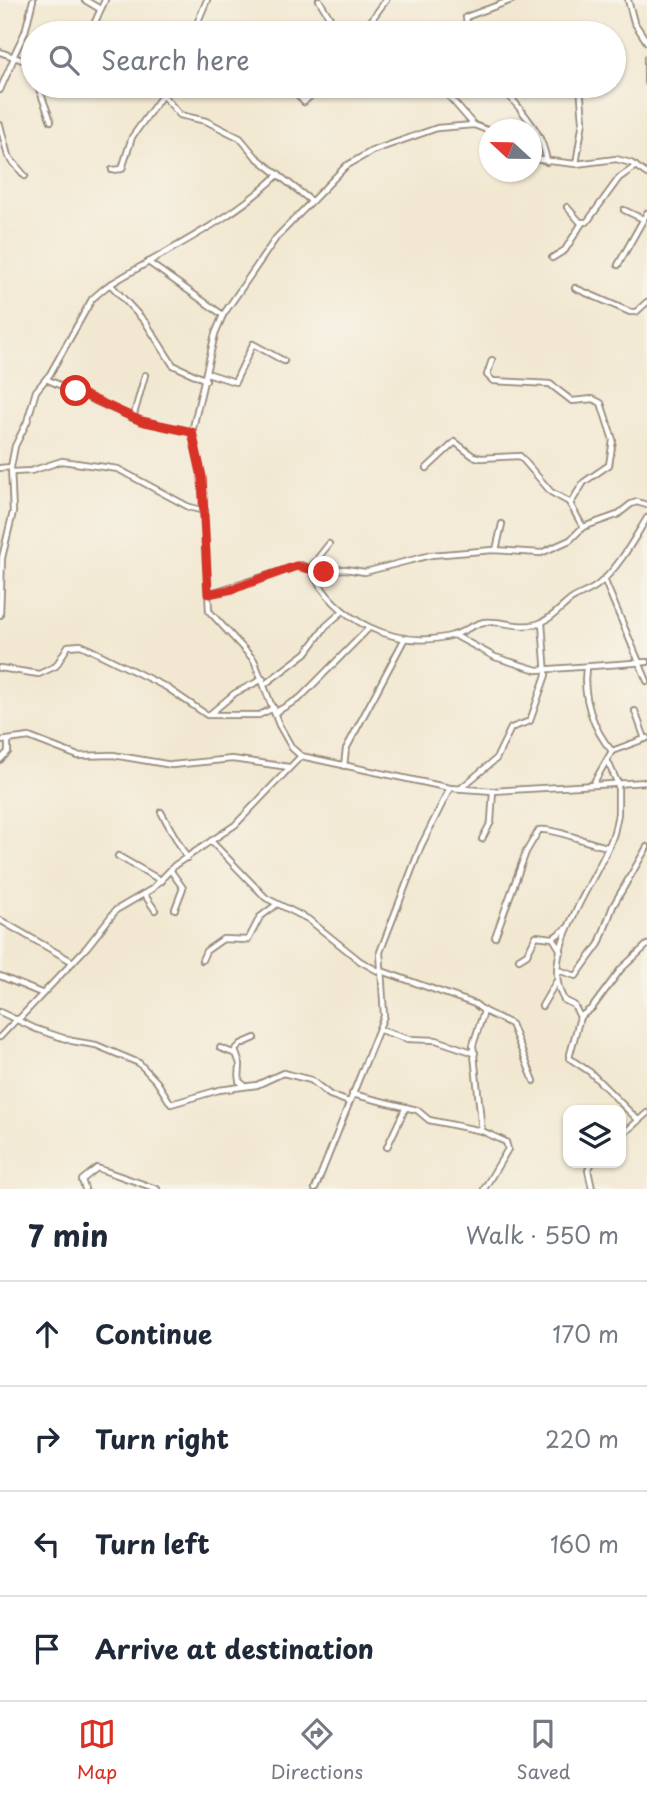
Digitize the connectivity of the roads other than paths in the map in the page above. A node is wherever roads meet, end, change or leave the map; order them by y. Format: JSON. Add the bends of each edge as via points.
{"nodes":[{"id":1,"x":33,"y":0,"type":"edge"},
{"id":2,"x":85,"y":0,"type":"edge"},
{"id":3,"x":105,"y":0,"type":"edge"},
{"id":4,"x":207,"y":0,"type":"edge"},
{"id":5,"x":319,"y":0,"type":"edge"},
{"id":6,"x":386,"y":0,"type":"edge"},
{"id":7,"x":512,"y":0,"type":"edge"},
{"id":8,"x":628,"y":0,"type":"edge"},
{"id":9,"x":100,"y":9,"type":"junction"},
{"id":10,"x":27,"y":21,"type":"edge"},
{"id":11,"x":95,"y":21,"type":"edge"},
{"id":12,"x":198,"y":21,"type":"edge"},
{"id":13,"x":332,"y":21,"type":"edge"},
{"id":14,"x":371,"y":21,"type":"edge"},
{"id":15,"x":466,"y":21,"type":"edge"},
{"id":16,"x":21,"y":40,"type":"edge"},
{"id":17,"x":647,"y":42,"type":"edge"},
{"id":18,"x":0,"y":52,"type":"edge"},
{"id":19,"x":14,"y":58,"type":"junction"},
{"id":20,"x":647,"y":58,"type":"edge"},
{"id":21,"x":21,"y":59,"type":"edge"},
{"id":22,"x":647,"y":82,"type":"edge"},
{"id":23,"x":0,"y":90,"type":"edge"},
{"id":24,"x":42,"y":98,"type":"edge"},
{"id":25,"x":159,"y":98,"type":"edge"},
{"id":26,"x":165,"y":98,"type":"edge"},
{"id":27,"x":450,"y":98,"type":"edge"},
{"id":28,"x":511,"y":98,"type":"edge"},
{"id":29,"x":581,"y":98,"type":"edge"},
{"id":30,"x":51,"y":121,"type":"dead end"},
{"id":31,"x":0,"y":125,"type":"edge"},
{"id":32,"x":474,"y":125,"type":"junction"},
{"id":33,"x":479,"y":127,"type":"edge"},
{"id":34,"x":542,"y":161,"type":"edge"},
{"id":35,"x":547,"y":162,"type":"junction"},
{"id":36,"x":576,"y":164,"type":"junction"},
{"id":37,"x":636,"y":166,"type":"junction"},
{"id":38,"x":112,"y":170,"type":"dead end"},
{"id":39,"x":646,"y":171,"type":"edge"},
{"id":40,"x":279,"y":174,"type":"junction"},
{"id":41,"x":25,"y":176,"type":"dead end"},
{"id":42,"x":310,"y":200,"type":"junction"},
{"id":43,"x":567,"y":207,"type":"dead end"},
{"id":44,"x":624,"y":210,"type":"dead end"},
{"id":45,"x":645,"y":218,"type":"edge"},
{"id":46,"x":582,"y":223,"type":"junction"},
{"id":47,"x":552,"y":258,"type":"dead end"},
{"id":48,"x":148,"y":262,"type":"junction"},
{"id":49,"x":618,"y":265,"type":"dead end"},
{"id":50,"x":110,"y":284,"type":"junction"},
{"id":51,"x":575,"y":288,"type":"dead end"},
{"id":52,"x":647,"y":302,"type":"edge"},
{"id":53,"x":223,"y":314,"type":"junction"},
{"id":54,"x":492,"y":359,"type":"dead end"},
{"id":55,"x":285,"y":361,"type":"dead end"},
{"id":56,"x":207,"y":373,"type":"junction"},
{"id":57,"x":145,"y":375,"type":"dead end"},
{"id":58,"x":46,"y":379,"type":"junction"},
{"id":59,"x":206,"y":380,"type":"junction"},
{"id":60,"x":133,"y":418,"type":"junction"},
{"id":61,"x":192,"y":432,"type":"junction"},
{"id":62,"x":0,"y":468,"type":"edge"},
{"id":63,"x":427,"y":468,"type":"dead end"},
{"id":64,"x":12,"y":469,"type":"junction"},
{"id":65,"x":570,"y":504,"type":"junction"},
{"id":66,"x":647,"y":505,"type":"edge"},
{"id":67,"x":205,"y":511,"type":"junction"},
{"id":68,"x":647,"y":518,"type":"edge"},
{"id":69,"x":502,"y":524,"type":"dead end"},
{"id":70,"x":583,"y":527,"type":"junction"},
{"id":71,"x":329,"y":544,"type":"dead end"},
{"id":72,"x":496,"y":550,"type":"junction"},
{"id":73,"x":310,"y":568,"type":"junction"},
{"id":74,"x":604,"y":579,"type":"junction"},
{"id":75,"x":208,"y":594,"type":"junction"},
{"id":76,"x":343,"y":611,"type":"junction"},
{"id":77,"x":0,"y":615,"type":"edge"},
{"id":78,"x":542,"y":623,"type":"junction"},
{"id":79,"x":369,"y":628,"type":"junction"},
{"id":80,"x":454,"y":635,"type":"junction"},
{"id":81,"x":405,"y":638,"type":"junction"},
{"id":82,"x":639,"y":661,"type":"junction"},
{"id":83,"x":647,"y":662,"type":"edge"},
{"id":84,"x":0,"y":668,"type":"edge"},
{"id":85,"x":586,"y":668,"type":"junction"},
{"id":86,"x":546,"y":670,"type":"junction"},
{"id":87,"x":646,"y":676,"type":"edge"},
{"id":88,"x":264,"y":682,"type":"junction"},
{"id":89,"x":275,"y":710,"type":"junction"},
{"id":90,"x":635,"y":711,"type":"dead end"},
{"id":91,"x":209,"y":715,"type":"junction"},
{"id":92,"x":646,"y":738,"type":"edge"},
{"id":93,"x":8,"y":740,"type":"junction"},
{"id":94,"x":0,"y":741,"type":"edge"},
{"id":95,"x":612,"y":751,"type":"junction"},
{"id":96,"x":301,"y":756,"type":"junction"},
{"id":97,"x":0,"y":760,"type":"edge"},
{"id":98,"x":608,"y":762,"type":"junction"},
{"id":99,"x":344,"y":766,"type":"junction"},
{"id":100,"x":289,"y":767,"type":"junction"},
{"id":101,"x":617,"y":782,"type":"junction"},
{"id":102,"x":647,"y":782,"type":"edge"},
{"id":103,"x":593,"y":784,"type":"junction"},
{"id":104,"x":450,"y":788,"type":"junction"},
{"id":105,"x":460,"y":789,"type":"junction"},
{"id":106,"x":493,"y":791,"type":"junction"},
{"id":107,"x":161,"y":811,"type":"dead end"},
{"id":108,"x":482,"y":839,"type":"dead end"},
{"id":109,"x":211,"y":841,"type":"junction"},
{"id":110,"x":609,"y":847,"type":"junction"},
{"id":111,"x":646,"y":850,"type":"edge"},
{"id":112,"x":118,"y":856,"type":"dead end"},
{"id":113,"x":187,"y":858,"type":"junction"},
{"id":114,"x":171,"y":871,"type":"junction"},
{"id":115,"x":162,"y":881,"type":"junction"},
{"id":116,"x":144,"y":894,"type":"junction"},
{"id":117,"x":277,"y":905,"type":"junction"},
{"id":118,"x":175,"y":909,"type":"dead end"},
{"id":119,"x":155,"y":910,"type":"dead end"},
{"id":120,"x":0,"y":920,"type":"edge"},
{"id":121,"x":569,"y":927,"type":"junction"},
{"id":122,"x":495,"y":937,"type":"dead end"},
{"id":123,"x":553,"y":937,"type":"junction"},
{"id":124,"x":647,"y":945,"type":"edge"},
{"id":125,"x":561,"y":951,"type":"junction"},
{"id":126,"x":519,"y":959,"type":"dead end"},
{"id":127,"x":202,"y":960,"type":"dead end"},
{"id":128,"x":73,"y":962,"type":"junction"},
{"id":129,"x":379,"y":970,"type":"junction"},
{"id":130,"x":558,"y":970,"type":"junction"},
{"id":131,"x":0,"y":976,"type":"edge"},
{"id":132,"x":557,"y":978,"type":"junction"},
{"id":133,"x":41,"y":993,"type":"junction"},
{"id":134,"x":542,"y":1006,"type":"dead end"},
{"id":135,"x":484,"y":1011,"type":"junction"},
{"id":136,"x":0,"y":1012,"type":"edge"},
{"id":137,"x":580,"y":1017,"type":"junction"},
{"id":138,"x":17,"y":1020,"type":"junction"},
{"id":139,"x":380,"y":1030,"type":"junction"},
{"id":140,"x":0,"y":1037,"type":"edge"},
{"id":141,"x":255,"y":1038,"type":"dead end"},
{"id":142,"x":220,"y":1048,"type":"dead end"},
{"id":143,"x":475,"y":1053,"type":"junction"},
{"id":144,"x":236,"y":1054,"type":"junction"},
{"id":145,"x":534,"y":1081,"type":"dead end"},
{"id":146,"x":244,"y":1086,"type":"junction"},
{"id":147,"x":352,"y":1094,"type":"junction"},
{"id":148,"x":349,"y":1102,"type":"junction"},
{"id":149,"x":405,"y":1109,"type":"junction"},
{"id":150,"x":646,"y":1115,"type":"edge"},
{"id":151,"x":638,"y":1120,"type":"junction"},
{"id":152,"x":480,"y":1121,"type":"junction"},
{"id":153,"x":475,"y":1131,"type":"junction"},
{"id":154,"x":482,"y":1131,"type":"junction"},
{"id":155,"x":626,"y":1131,"type":"edge"},
{"id":156,"x":387,"y":1147,"type":"dead end"},
{"id":157,"x":590,"y":1168,"type":"edge"},
{"id":158,"x":85,"y":1189,"type":"edge"},
{"id":159,"x":157,"y":1189,"type":"edge"},
{"id":160,"x":315,"y":1189,"type":"edge"},
{"id":161,"x":484,"y":1189,"type":"edge"},
{"id":162,"x":592,"y":1189,"type":"edge"}],
"edges":[{"from":1,"to":10,"type":"street"},
{"from":2,"to":9,"type":"street"},
{"from":3,"to":9,"type":"street"},
{"from":4,"to":12,"type":"street"},
{"from":5,"to":13,"type":"street"},
{"from":6,"to":14,"type":"street"},
{"from":7,"to":15,"type":"street","via":[[466,17]]},
{"from":8,"to":17,"type":"street","via":[[634,22]]},
{"from":9,"to":11,"type":"street"},
{"from":16,"to":19,"type":"street"},
{"from":18,"to":19,"type":"street"},
{"from":19,"to":21,"type":"street"},
{"from":19,"to":23,"type":"street"},
{"from":20,"to":22,"type":"street"},
{"from":24,"to":30,"type":"street"},
{"from":25,"to":38,"type":"street","via":[[132,137],[122,169]]},
{"from":26,"to":40,"type":"street","via":[[180,116],[206,121],[240,138]]},
{"from":27,"to":32,"type":"street"},
{"from":28,"to":35,"type":"street","via":[[531,121]]},
{"from":29,"to":36,"type":"street","via":[[583,121]]},
{"from":31,"to":41,"type":"street","via":[[8,156]]},
{"from":32,"to":33,"type":"street"},
{"from":32,"to":42,"type":"street","via":[[437,128],[364,154]]},
{"from":34,"to":35,"type":"street"},
{"from":35,"to":36,"type":"street"},
{"from":36,"to":37,"type":"street","via":[[617,159]]},
{"from":37,"to":39,"type":"street"},
{"from":37,"to":46,"type":"street","via":[[619,178],[590,219]]},
{"from":40,"to":42,"type":"street"},
{"from":40,"to":48,"type":"street","via":[[255,197]]},
{"from":42,"to":53,"type":"street","via":[[276,238]]},
{"from":43,"to":46,"type":"street"},
{"from":44,"to":45,"type":"street"},
{"from":45,"to":49,"type":"street"},
{"from":46,"to":47,"type":"street","via":[[567,247]]},
{"from":48,"to":50,"type":"street"},
{"from":48,"to":53,"type":"street"},
{"from":50,"to":58,"type":"street","via":[[92,299]]},
{"from":50,"to":59,"type":"street","via":[[146,323],[173,365]]},
{"from":51,"to":52,"type":"street","via":[[630,312]]},
{"from":53,"to":56,"type":"street"},
{"from":54,"to":65,"type":"street","via":[[487,372],[490,380],[550,384],[572,401],[601,403],[613,440],[609,465],[584,482]]},
{"from":55,"to":56,"type":"street","via":[[253,344],[235,382]]},
{"from":56,"to":59,"type":"street"},
{"from":57,"to":60,"type":"street"},
{"from":58,"to":60,"type":"street"},
{"from":58,"to":64,"type":"street","via":[[32,398]]},
{"from":59,"to":61,"type":"street"},
{"from":60,"to":61,"type":"street"},
{"from":61,"to":67,"type":"street"},
{"from":62,"to":64,"type":"street"},
{"from":63,"to":65,"type":"street","via":[[455,442],[481,458],[517,455],[554,496]]},
{"from":64,"to":67,"type":"street","via":[[31,471],[62,461],[118,469]]},
{"from":64,"to":77,"type":"street","via":[[13,512],[2,558]]},
{"from":65,"to":70,"type":"street"},
{"from":66,"to":70,"type":"street","via":[[637,502]]},
{"from":67,"to":75,"type":"street"},
{"from":68,"to":74,"type":"street"},
{"from":69,"to":72,"type":"street"},
{"from":70,"to":72,"type":"street","via":[[570,540],[541,553]]},
{"from":71,"to":73,"type":"street"},
{"from":72,"to":73,"type":"street","via":[[431,555],[372,572]]},
{"from":73,"to":75,"type":"street","via":[[296,566]]},
{"from":73,"to":76,"type":"street","via":[[323,593]]},
{"from":74,"to":78,"type":"street"},
{"from":74,"to":82,"type":"street"},
{"from":75,"to":88,"type":"street","via":[[209,611],[254,660]]},
{"from":76,"to":79,"type":"street"},
{"from":76,"to":88,"type":"street","via":[[306,653]]},
{"from":78,"to":80,"type":"street","via":[[483,622]]},
{"from":78,"to":86,"type":"street"},
{"from":79,"to":81,"type":"street"},
{"from":79,"to":89,"type":"street","via":[[300,698]]},
{"from":80,"to":81,"type":"street"},
{"from":80,"to":86,"type":"street","via":[[495,657]]},
{"from":81,"to":99,"type":"street","via":[[346,749]]},
{"from":82,"to":83,"type":"street"},
{"from":82,"to":85,"type":"street"},
{"from":82,"to":87,"type":"street"},
{"from":84,"to":91,"type":"street","via":[[39,674],[58,665],[68,646],[81,645],[166,687]]},
{"from":85,"to":86,"type":"street"},
{"from":85,"to":95,"type":"street","via":[[587,701]]},
{"from":86,"to":105,"type":"street","via":[[530,721],[511,728],[496,759]]},
{"from":88,"to":89,"type":"street"},
{"from":88,"to":91,"type":"street","via":[[234,693]]},
{"from":89,"to":91,"type":"street","via":[[259,715]]},
{"from":89,"to":96,"type":"street","via":[[288,741]]},
{"from":90,"to":92,"type":"street"},
{"from":92,"to":95,"type":"street"},
{"from":93,"to":94,"type":"street"},
{"from":93,"to":97,"type":"street","via":[[8,752]]},
{"from":93,"to":100,"type":"street","via":[[29,737],[85,757],[113,755],[178,765],[232,759]]},
{"from":95,"to":98,"type":"street"},
{"from":96,"to":99,"type":"street"},
{"from":96,"to":100,"type":"street"},
{"from":98,"to":101,"type":"street"},
{"from":98,"to":103,"type":"street"},
{"from":99,"to":104,"type":"street"},
{"from":100,"to":109,"type":"street","via":[[235,825]]},
{"from":101,"to":102,"type":"street"},
{"from":101,"to":103,"type":"street"},
{"from":101,"to":110,"type":"street","via":[[618,814]]},
{"from":103,"to":106,"type":"street"},
{"from":104,"to":105,"type":"street"},
{"from":104,"to":129,"type":"street","via":[[421,846],[380,952]]},
{"from":105,"to":106,"type":"street"},
{"from":106,"to":108,"type":"street","via":[[491,822]]},
{"from":107,"to":113,"type":"street"},
{"from":109,"to":113,"type":"street"},
{"from":109,"to":117,"type":"street"},
{"from":110,"to":121,"type":"street"},
{"from":110,"to":122,"type":"street","via":[[555,831],[539,831],[526,852]]},
{"from":111,"to":130,"type":"street","via":[[587,963],[576,976]]},
{"from":112,"to":115,"type":"street"},
{"from":113,"to":114,"type":"street"},
{"from":114,"to":115,"type":"street"},
{"from":114,"to":118,"type":"street","via":[[183,888]]},
{"from":115,"to":116,"type":"street"},
{"from":116,"to":119,"type":"street"},
{"from":116,"to":128,"type":"street","via":[[116,910]]},
{"from":117,"to":127,"type":"street","via":[[260,917],[248,940],[223,939],[206,951]]},
{"from":117,"to":129,"type":"street","via":[[308,919],[360,961]]},
{"from":120,"to":128,"type":"street"},
{"from":121,"to":123,"type":"street"},
{"from":121,"to":125,"type":"street"},
{"from":123,"to":125,"type":"street"},
{"from":123,"to":126,"type":"street","via":[[536,936]]},
{"from":124,"to":137,"type":"street"},
{"from":125,"to":130,"type":"street"},
{"from":128,"to":133,"type":"street"},
{"from":129,"to":135,"type":"street"},
{"from":129,"to":139,"type":"street","via":[[384,1016]]},
{"from":130,"to":132,"type":"street"},
{"from":131,"to":133,"type":"street"},
{"from":132,"to":134,"type":"street"},
{"from":132,"to":137,"type":"street","via":[[561,997],[574,1005]]},
{"from":133,"to":138,"type":"street"},
{"from":135,"to":143,"type":"street","via":[[474,1039]]},
{"from":135,"to":145,"type":"street","via":[[511,1024]]},
{"from":136,"to":138,"type":"street"},
{"from":137,"to":151,"type":"street","via":[[569,1058],[590,1072]]},
{"from":138,"to":140,"type":"street"},
{"from":138,"to":146,"type":"street","via":[[139,1063],[171,1104]]},
{"from":139,"to":143,"type":"street","via":[[408,1039],[442,1041]]},
{"from":139,"to":147,"type":"street"},
{"from":141,"to":144,"type":"street","via":[[237,1046]]},
{"from":142,"to":144,"type":"street"},
{"from":143,"to":152,"type":"street"},
{"from":144,"to":146,"type":"street","via":[[239,1081]]},
{"from":146,"to":148,"type":"street","via":[[290,1073]]},
{"from":147,"to":148,"type":"street"},
{"from":147,"to":149,"type":"street"},
{"from":148,"to":160,"type":"street"},
{"from":149,"to":153,"type":"street"},
{"from":149,"to":156,"type":"street"},
{"from":150,"to":151,"type":"street"},
{"from":151,"to":155,"type":"street"},
{"from":152,"to":153,"type":"street"},
{"from":152,"to":154,"type":"street"},
{"from":153,"to":154,"type":"street"},
{"from":154,"to":161,"type":"street","via":[[501,1139],[508,1150]]},
{"from":157,"to":162,"type":"street"},
{"from":158,"to":159,"type":"street","via":[[82,1180],[97,1168]]}]}
